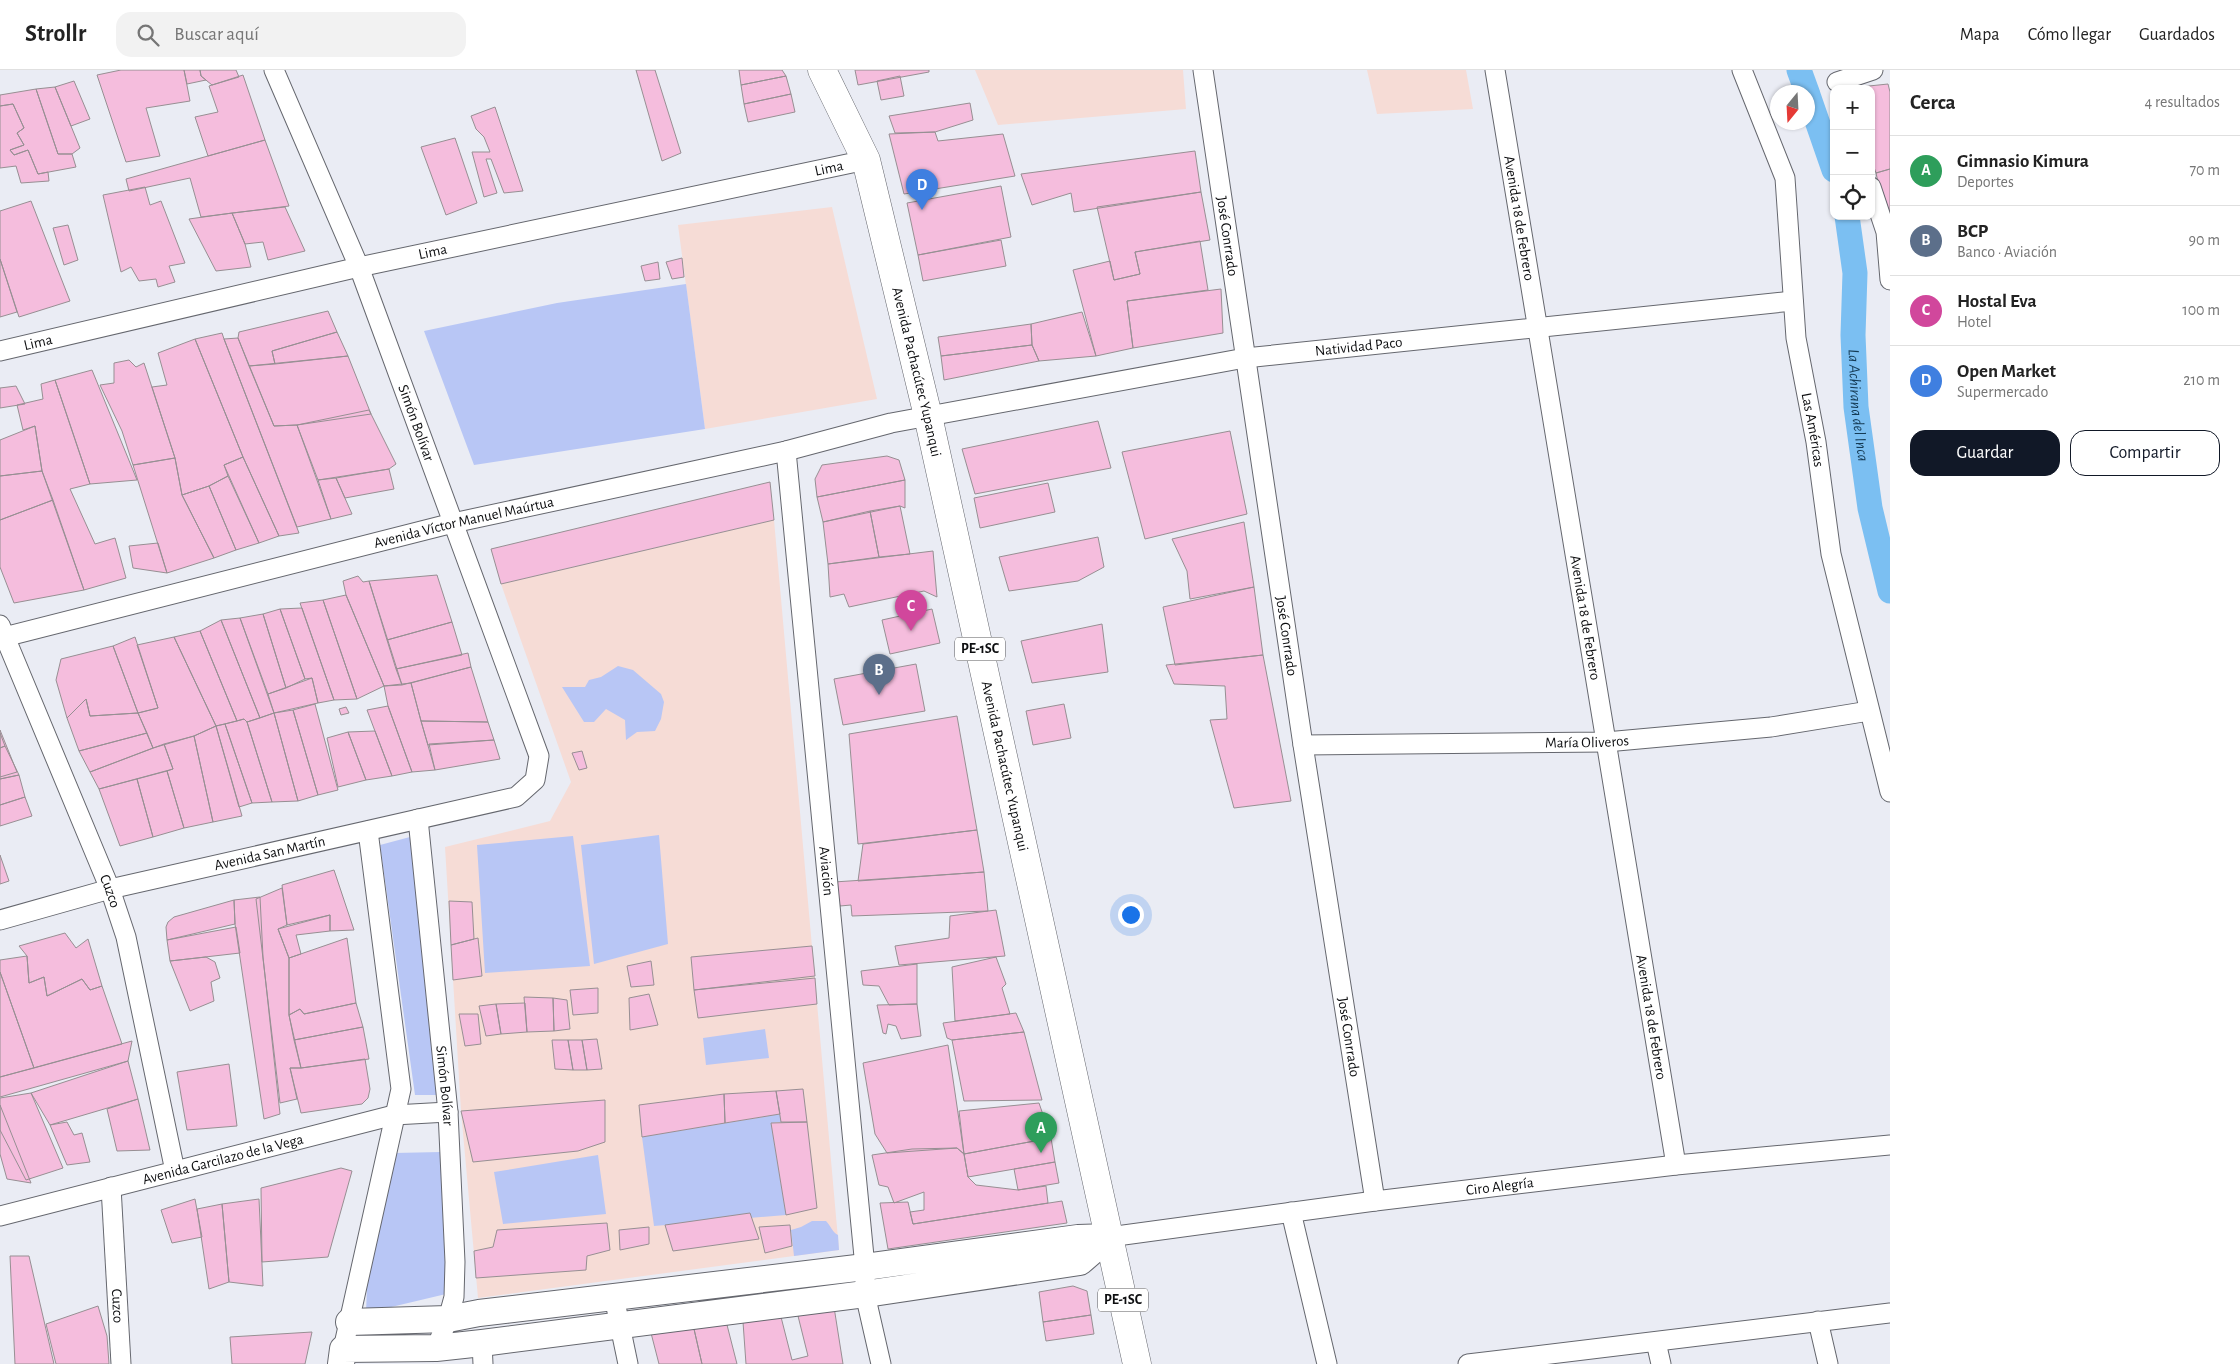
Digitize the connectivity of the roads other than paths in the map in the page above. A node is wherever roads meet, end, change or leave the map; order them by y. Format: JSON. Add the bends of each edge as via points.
{"nodes":[{"id":1,"x":274,"y":70,"type":"edge"},
{"id":2,"x":822,"y":70,"type":"edge"},
{"id":3,"x":1203,"y":70,"type":"edge"},
{"id":4,"x":1495,"y":70,"type":"edge"},
{"id":5,"x":1742,"y":70,"type":"edge"},
{"id":6,"x":1873,"y":70,"type":"edge"},
{"id":7,"x":1837,"y":80,"type":"edge"},
{"id":8,"x":866,"y":160,"type":"junction"},
{"id":9,"x":1875,"y":198,"type":"edge"},
{"id":10,"x":1889,"y":256,"type":"edge"},
{"id":11,"x":359,"y":267,"type":"junction"},
{"id":12,"x":1890,"y":280,"type":"edge"},
{"id":13,"x":1793,"y":301,"type":"junction"},
{"id":14,"x":1538,"y":328,"type":"junction"},
{"id":15,"x":0,"y":351,"type":"edge"},
{"id":16,"x":1245,"y":358,"type":"junction"},
{"id":17,"x":928,"y":416,"type":"junction"},
{"id":18,"x":786,"y":451,"type":"junction"},
{"id":19,"x":453,"y":523,"type":"junction"},
{"id":20,"x":2,"y":633,"type":"edge"},
{"id":21,"x":1869,"y":711,"type":"junction"},
{"id":22,"x":1606,"y":742,"type":"junction"},
{"id":23,"x":1303,"y":745,"type":"junction"},
{"id":24,"x":535,"y":780,"type":"joint"},
{"id":25,"x":1890,"y":792,"type":"edge"},
{"id":26,"x":418,"y":819,"type":"junction"},
{"id":27,"x":368,"y":831,"type":"junction"},
{"id":28,"x":110,"y":889,"type":"junction"},
{"id":29,"x":0,"y":920,"type":"edge"},
{"id":30,"x":448,"y":1112,"type":"junction"},
{"id":31,"x":394,"y":1115,"type":"junction"},
{"id":32,"x":1890,"y":1145,"type":"edge"},
{"id":33,"x":1676,"y":1165,"type":"junction"},
{"id":34,"x":175,"y":1171,"type":"junction"},
{"id":35,"x":110,"y":1187,"type":"junction"},
{"id":36,"x":1375,"y":1201,"type":"junction"},
{"id":37,"x":1291,"y":1212,"type":"junction"},
{"id":38,"x":0,"y":1216,"type":"edge"},
{"id":39,"x":1110,"y":1237,"type":"junction"},
{"id":40,"x":865,"y":1267,"type":"junction"},
{"id":41,"x":866,"y":1294,"type":"junction"},
{"id":42,"x":614,"y":1297,"type":"junction"},
{"id":43,"x":1890,"y":1313,"type":"edge"},
{"id":44,"x":448,"y":1320,"type":"junction"},
{"id":45,"x":1818,"y":1321,"type":"junction"},
{"id":46,"x":349,"y":1322,"type":"junction"},
{"id":47,"x":619,"y":1325,"type":"junction"},
{"id":48,"x":1656,"y":1342,"type":"junction"},
{"id":49,"x":483,"y":1354,"type":"edge"},
{"id":50,"x":342,"y":1356,"type":"edge"},
{"id":51,"x":433,"y":1356,"type":"edge"},
{"id":52,"x":1496,"y":1362,"type":"edge"},
{"id":53,"x":121,"y":1364,"type":"edge"},
{"id":54,"x":628,"y":1364,"type":"edge"},
{"id":55,"x":881,"y":1364,"type":"edge"},
{"id":56,"x":1137,"y":1364,"type":"edge"},
{"id":57,"x":1327,"y":1364,"type":"edge"},
{"id":58,"x":1468,"y":1364,"type":"edge"},
{"id":59,"x":1661,"y":1364,"type":"edge"},
{"id":60,"x":1828,"y":1364,"type":"edge"}],
"edges":[{"from":1,"to":11,"type":"street","name":"Simón Bolívar"},
{"from":2,"to":8,"type":"main road","name":"Avenida Pachacútec Yupanqui","number":"PE-1SC"},
{"from":3,"to":16,"type":"street","name":"José Conrrado"},
{"from":4,"to":14,"type":"street","name":"Avenida 18 de Febrero"},
{"from":5,"to":13,"type":"street","name":"Las Américas","via":[[1785,178]]},
{"from":6,"to":7,"type":"street"},
{"from":8,"to":11,"type":"street","name":"Lima"},
{"from":8,"to":17,"type":"main road","name":"Avenida Pachacútec Yupanqui","number":"PE-1SC"},
{"from":9,"to":10,"type":"street","via":[[1886,232]]},
{"from":10,"to":12,"type":"street"},
{"from":11,"to":15,"type":"street","name":"Lima"},
{"from":11,"to":19,"type":"street","name":"Simón Bolívar"},
{"from":13,"to":14,"type":"street","name":"Natividad Paco"},
{"from":13,"to":21,"type":"street","name":"Las Américas","via":[[1830,554]]},
{"from":14,"to":16,"type":"street","name":"Natividad Paco"},
{"from":14,"to":22,"type":"street","name":"Avenida 18 de Febrero"},
{"from":16,"to":17,"type":"street","name":"Natividad Paco"},
{"from":16,"to":23,"type":"street","name":"José Conrrado"},
{"from":17,"to":18,"type":"street","name":"Avenida Víctor Manuel Maúrtua"},
{"from":17,"to":39,"type":"main road","name":"Avenida Pachacútec Yupanqui","number":"PE-1SC"},
{"from":18,"to":19,"type":"street","name":"Avenida Víctor Manuel Maúrtua"},
{"from":18,"to":40,"type":"street","name":"Aviación"},
{"from":19,"to":20,"type":"street","name":"Avenida Víctor Manuel Maúrtua"},
{"from":19,"to":24,"type":"street","name":"Simón Bolívar","via":[[540,756]]},
{"from":20,"to":28,"type":"street","name":"Cuzco"},
{"from":21,"to":22,"type":"street","name":"María Oliveros","via":[[1770,727]]},
{"from":21,"to":25,"type":"street","name":"Las Américas"},
{"from":22,"to":23,"type":"street","name":"María Oliveros"},
{"from":22,"to":33,"type":"street","name":"Avenida 18 de Febrero"},
{"from":23,"to":36,"type":"street","name":"José Conrrado"},
{"from":24,"to":26,"type":"street","name":"Avenida San Martín","via":[[516,797]]},
{"from":26,"to":27,"type":"street","name":"Avenida San Martín"},
{"from":26,"to":30,"type":"street","name":"Simón Bolívar"},
{"from":27,"to":28,"type":"street","name":"Avenida San Martín"},
{"from":27,"to":31,"type":"street","via":[[400,1089]]},
{"from":28,"to":29,"type":"street","name":"Avenida San Martín"},
{"from":28,"to":34,"type":"street","name":"Cuzco","via":[[126,937]]},
{"from":30,"to":31,"type":"street","name":"Avenida Garcilazo de la Vega"},
{"from":30,"to":44,"type":"street","name":"Simón Bolívar","via":[[455,1262],[454,1297]]},
{"from":31,"to":34,"type":"street","name":"Avenida Garcilazo de la Vega"},
{"from":31,"to":46,"type":"street"},
{"from":32,"to":33,"type":"street","name":"Ciro Alegría"},
{"from":33,"to":36,"type":"street","name":"Ciro Alegría"},
{"from":34,"to":35,"type":"street","name":"Avenida Garcilazo de la Vega"},
{"from":35,"to":38,"type":"street","name":"Avenida Garcilazo de la Vega"},
{"from":35,"to":53,"type":"street","name":"Cuzco"},
{"from":36,"to":37,"type":"street","name":"Ciro Alegría"},
{"from":37,"to":39,"type":"street","name":"Ciro Alegría"},
{"from":37,"to":57,"type":"street"},
{"from":39,"to":40,"type":"street","via":[[1078,1238]]},
{"from":39,"to":41,"type":"street","via":[[1080,1262]]},
{"from":39,"to":56,"type":"main road","number":"PE-1SC"},
{"from":40,"to":41,"type":"street","name":"Aviación"},
{"from":40,"to":42,"type":"street"},
{"from":41,"to":47,"type":"street"},
{"from":41,"to":55,"type":"street","name":"Aviación"},
{"from":42,"to":44,"type":"street","via":[[479,1313]]},
{"from":42,"to":47,"type":"street"},
{"from":43,"to":45,"type":"street"},
{"from":44,"to":46,"type":"street"},
{"from":44,"to":51,"type":"street","name":"Simón Bolívar"},
{"from":45,"to":48,"type":"street"},
{"from":45,"to":60,"type":"street"},
{"from":46,"to":50,"type":"street"},
{"from":47,"to":49,"type":"street"},
{"from":47,"to":54,"type":"street"},
{"from":48,"to":52,"type":"street"},
{"from":48,"to":59,"type":"street"},
{"from":49,"to":51,"type":"street"},
{"from":50,"to":51,"type":"street"},
{"from":52,"to":58,"type":"street"}]}
